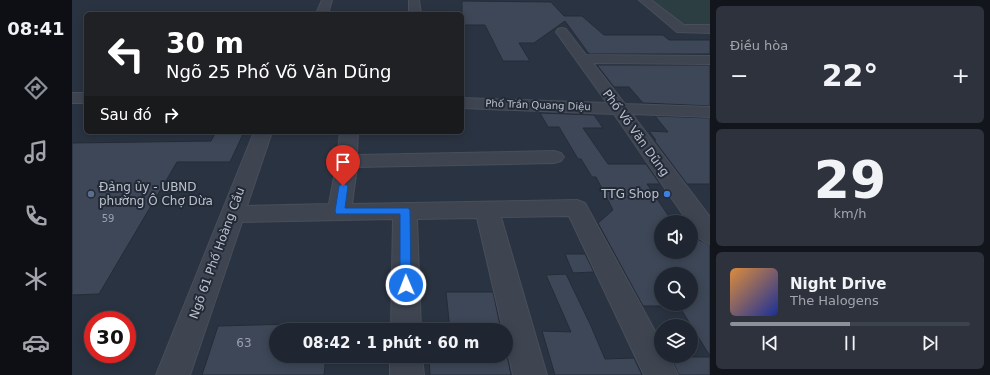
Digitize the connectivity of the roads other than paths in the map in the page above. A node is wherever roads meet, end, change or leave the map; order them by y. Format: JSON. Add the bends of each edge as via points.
{"nodes":[{"id":1,"x":327,"y":0,"type":"edge"},
{"id":2,"x":414,"y":0,"type":"edge"},
{"id":3,"x":644,"y":0,"type":"edge"},
{"id":4,"x":323,"y":12,"type":"edge"},
{"id":5,"x":415,"y":12,"type":"edge"},
{"id":6,"x":710,"y":29,"type":"edge"},
{"id":7,"x":562,"y":32,"type":"dead end"},
{"id":8,"x":708,"y":54,"type":"edge"},
{"id":9,"x":582,"y":59,"type":"junction"},
{"id":10,"x":72,"y":98,"type":"edge"},
{"id":11,"x":84,"y":98,"type":"edge"},
{"id":12,"x":464,"y":103,"type":"edge"},
{"id":13,"x":620,"y":108,"type":"junction"},
{"id":14,"x":710,"y":112,"type":"edge"},
{"id":15,"x":261,"y":134,"type":"edge"},
{"id":16,"x":349,"y":134,"type":"edge"},
{"id":17,"x":554,"y":157,"type":"dead end"},
{"id":18,"x":347,"y":161,"type":"junction"},
{"id":19,"x":487,"y":209,"type":"junction"},
{"id":20,"x":405,"y":210,"type":"junction"},
{"id":21,"x":340,"y":211,"type":"junction"},
{"id":22,"x":232,"y":214,"type":"junction"},
{"id":23,"x":710,"y":235,"type":"edge"},
{"id":24,"x":406,"y":323,"type":"edge"},
{"id":25,"x":406,"y":363,"type":"edge"},
{"id":26,"x":173,"y":375,"type":"edge"},
{"id":27,"x":407,"y":375,"type":"edge"},
{"id":28,"x":530,"y":375,"type":"edge"},
{"id":29,"x":661,"y":375,"type":"edge"}],
"edges":[{"from":1,"to":4,"type":"street"},
{"from":2,"to":5,"type":"street"},
{"from":3,"to":6,"type":"street","via":[[686,35]]},
{"from":7,"to":9,"type":"street","name":"Phố Võ Văn Dũng"},
{"from":8,"to":9,"type":"street"},
{"from":9,"to":13,"type":"street","name":"Phố Võ Văn Dũng"},
{"from":10,"to":11,"type":"street"},
{"from":12,"to":13,"type":"street","name":"Phố Trần Quang Diệu"},
{"from":13,"to":14,"type":"street","name":"Phố Trần Quang Diệu"},
{"from":13,"to":23,"type":"street","name":"Phố Võ Văn Dũng"},
{"from":15,"to":22,"type":"street","name":"Ngõ 61 Phố Hoàng Cầu"},
{"from":16,"to":18,"type":"street"},
{"from":17,"to":18,"type":"street"},
{"from":18,"to":21,"type":"street"},
{"from":19,"to":20,"type":"street"},
{"from":19,"to":28,"type":"street"},
{"from":19,"to":29,"type":"street","via":[[577,208]]},
{"from":20,"to":21,"type":"street"},
{"from":20,"to":24,"type":"street"},
{"from":21,"to":22,"type":"street"},
{"from":22,"to":26,"type":"street","name":"Ngõ 61 Phố Hoàng Cầu"},
{"from":25,"to":27,"type":"street"}]}
